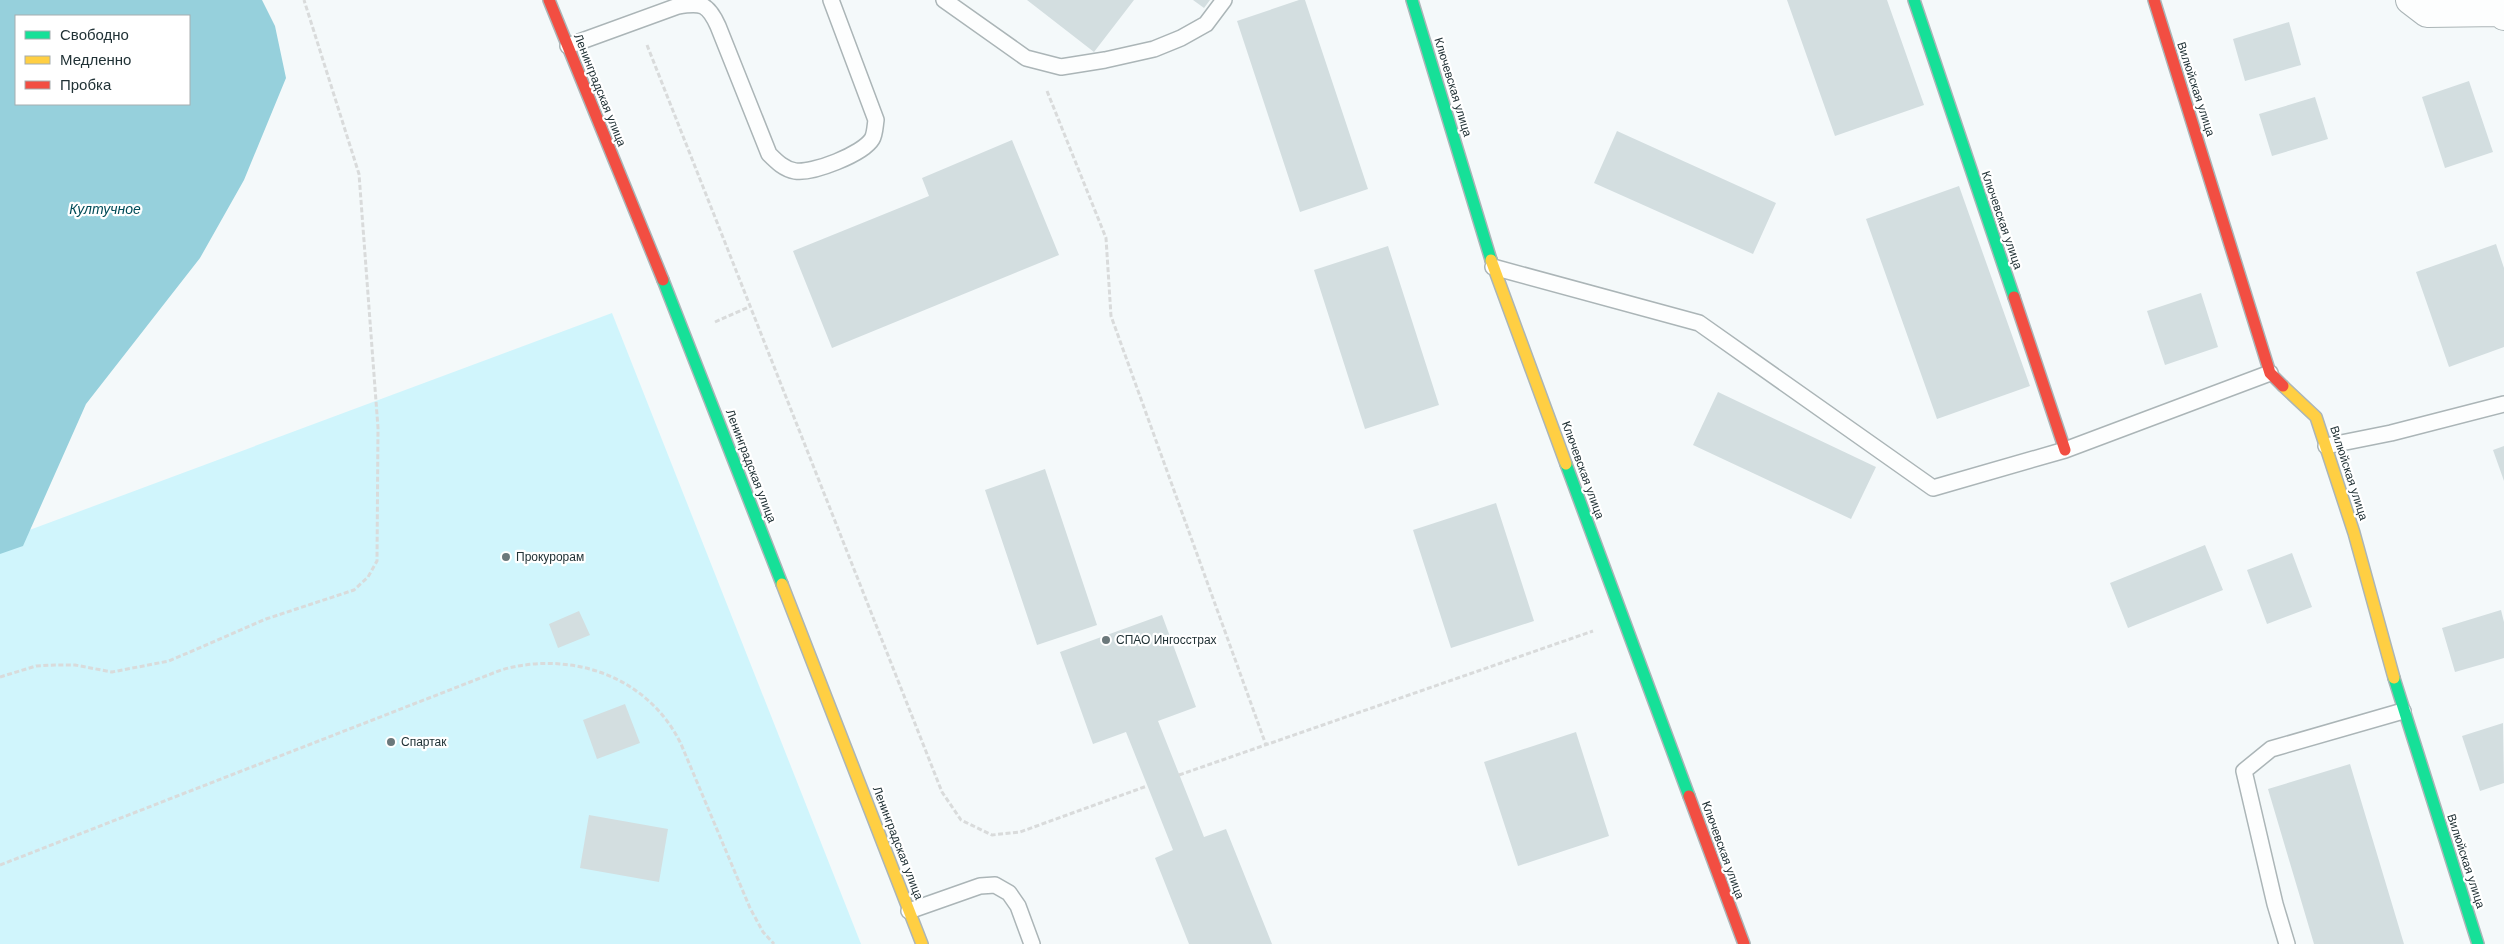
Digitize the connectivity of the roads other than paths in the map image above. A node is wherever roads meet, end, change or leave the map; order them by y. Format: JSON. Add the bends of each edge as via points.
{"nodes":[{"id":1,"x":549,"y":0,"type":"edge"},
{"id":2,"x":831,"y":0,"type":"edge"},
{"id":3,"x":944,"y":0,"type":"edge"},
{"id":4,"x":1224,"y":0,"type":"edge"},
{"id":5,"x":1412,"y":0,"type":"edge"},
{"id":6,"x":1914,"y":0,"type":"edge"},
{"id":7,"x":2154,"y":0,"type":"edge"},
{"id":8,"x":2410,"y":0,"type":"edge"},
{"id":9,"x":2504,"y":16,"type":"edge"},
{"id":10,"x":568,"y":46,"type":"junction"},
{"id":11,"x":1493,"y":267,"type":"junction"},
{"id":12,"x":2270,"y":373,"type":"junction"},
{"id":13,"x":2504,"y":404,"type":"edge"},
{"id":14,"x":2326,"y":446,"type":"junction"},
{"id":15,"x":2065,"y":450,"type":"junction"},
{"id":16,"x":2403,"y":711,"type":"junction"},
{"id":17,"x":910,"y":911,"type":"junction"},
{"id":18,"x":922,"y":944,"type":"edge"},
{"id":19,"x":1032,"y":944,"type":"edge"},
{"id":20,"x":1744,"y":944,"type":"edge"},
{"id":21,"x":2287,"y":944,"type":"edge"},
{"id":22,"x":2478,"y":944,"type":"edge"}],
"edges":[{"from":1,"to":10,"type":"main road","name":"Ленинградская улица"},
{"from":2,"to":10,"type":"lane","via":[[876,120],[873,138],[862,150],[812,170],[796,171],[780,165],[769,154],[710,10],[703,6],[678,6]]},
{"from":3,"to":4,"type":"lane","via":[[1026,58],[1061,66],[1154,49],[1206,24]]},
{"from":5,"to":11,"type":"main road","name":"Ключевская улица"},
{"from":6,"to":15,"type":"main road","name":"Ключевская улица"},
{"from":7,"to":12,"type":"main road","name":"Вилюйская улица"},
{"from":8,"to":9,"type":"street","via":[[2427,13],[2500,12]]},
{"from":10,"to":17,"type":"main road","name":"Ленинградская улица","via":[[685,335]]},
{"from":11,"to":15,"type":"lane","via":[[1699,323],[1932,488]]},
{"from":11,"to":20,"type":"main road","name":"Ключевская улица"},
{"from":12,"to":14,"type":"main road","name":"Вилюйская улица","via":[[2316,417]]},
{"from":12,"to":15,"type":"lane"},
{"from":13,"to":14,"type":"lane"},
{"from":14,"to":16,"type":"main road","name":"Вилюйская улица","via":[[2354,533]]},
{"from":16,"to":21,"type":"lane","via":[[2271,749],[2244,771]]},
{"from":16,"to":22,"type":"main road","name":"Вилюйская улица"},
{"from":17,"to":18,"type":"main road","name":"Ленинградская улица"},
{"from":17,"to":19,"type":"lane","via":[[980,886],[995,885],[1009,893],[1018,906]]}]}
